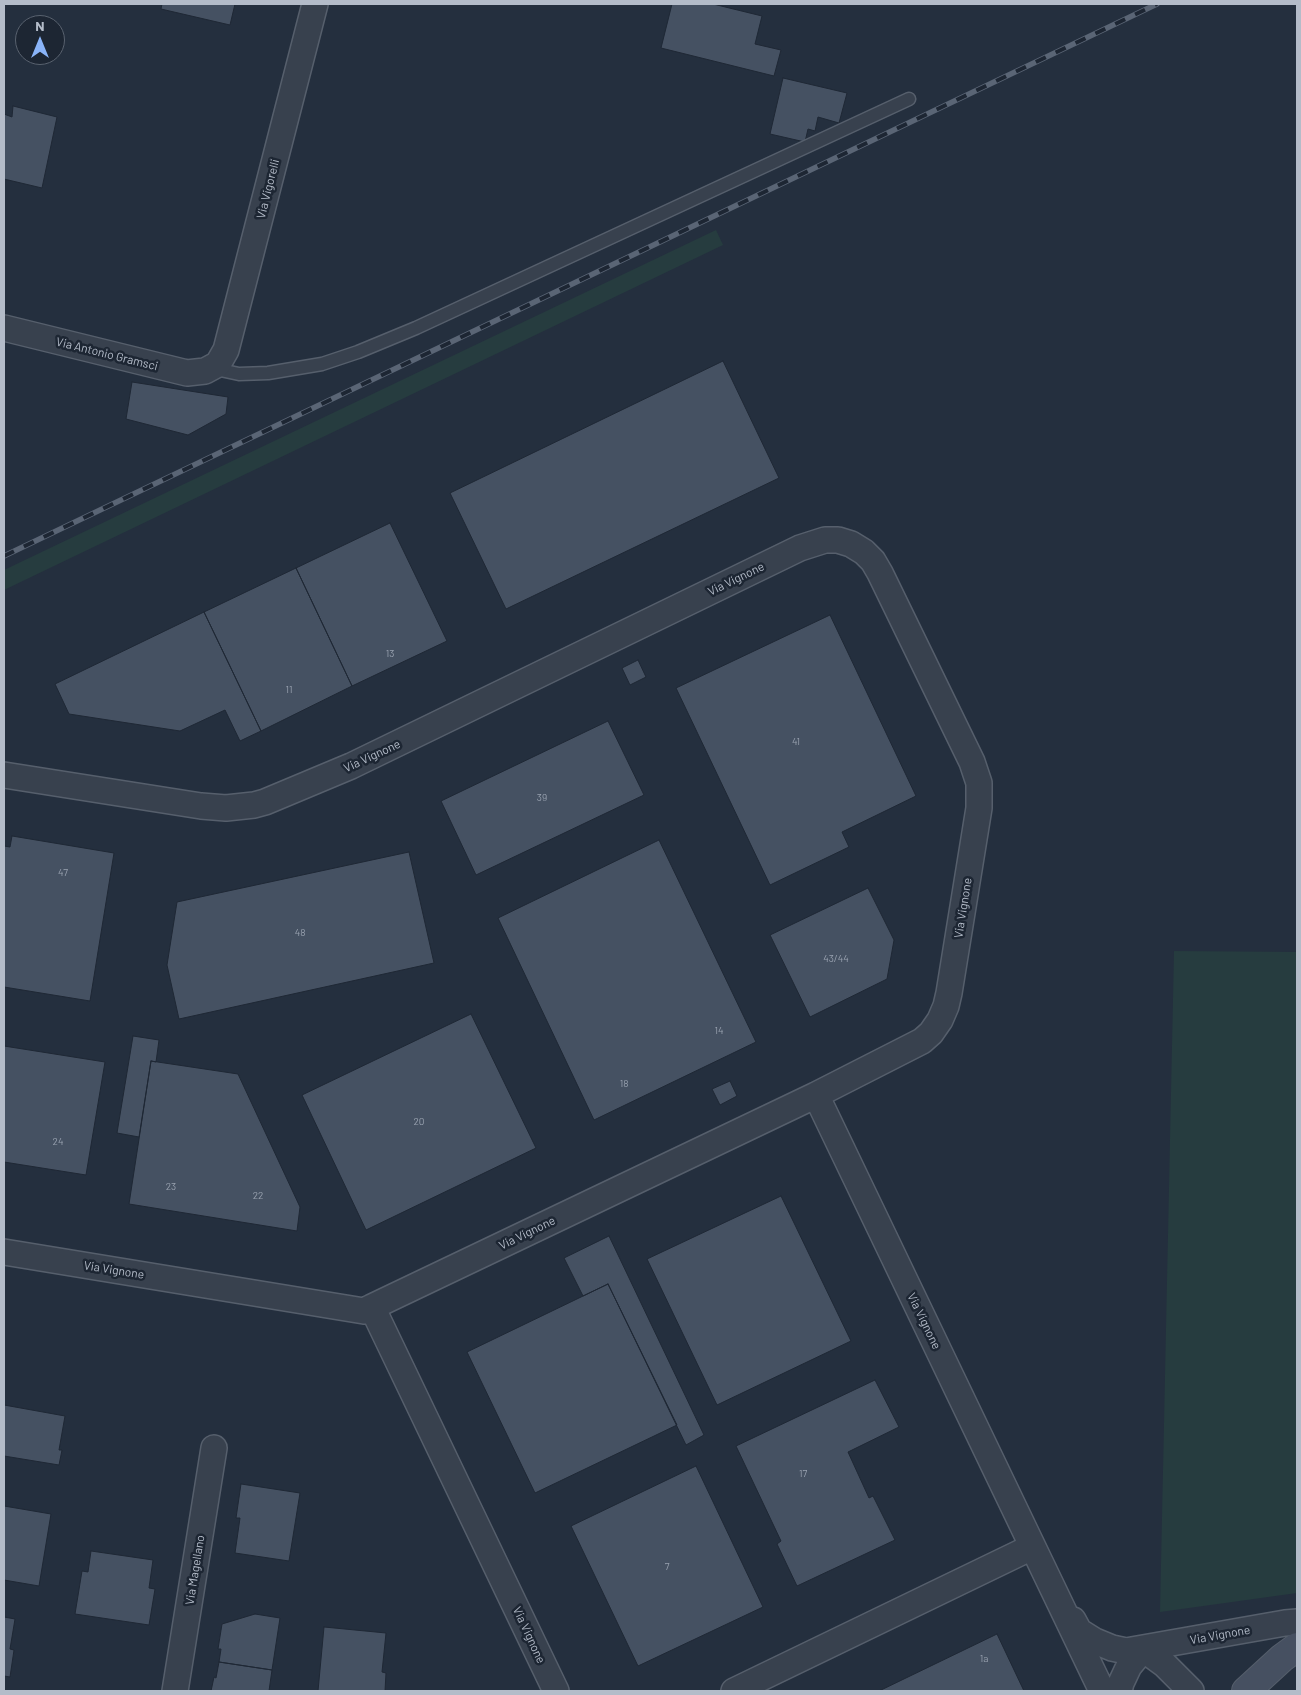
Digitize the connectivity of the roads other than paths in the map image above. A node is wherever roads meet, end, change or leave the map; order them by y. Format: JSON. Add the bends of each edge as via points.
{"nodes":[{"id":1,"x":315,"y":4,"type":"edge"},
{"id":2,"x":909,"y":99,"type":"dead end"},
{"id":3,"x":4,"y":328,"type":"edge"},
{"id":4,"x":211,"y":368,"type":"junction"},
{"id":5,"x":4,"y":775,"type":"edge"},
{"id":6,"x":816,"y":1094,"type":"junction"},
{"id":7,"x":4,"y":1252,"type":"edge"},
{"id":8,"x":372,"y":1307,"type":"junction"},
{"id":9,"x":214,"y":1448,"type":"dead end"},
{"id":10,"x":1032,"y":1547,"type":"junction"},
{"id":11,"x":1052,"y":1588,"type":"junction"},
{"id":12,"x":1297,"y":1622,"type":"edge"},
{"id":13,"x":1297,"y":1647,"type":"edge"},
{"id":14,"x":1143,"y":1649,"type":"junction"},
{"id":15,"x":175,"y":1691,"type":"edge"},
{"id":16,"x":556,"y":1691,"type":"edge"},
{"id":17,"x":734,"y":1691,"type":"edge"},
{"id":18,"x":1102,"y":1691,"type":"edge"},
{"id":19,"x":1119,"y":1691,"type":"edge"},
{"id":20,"x":1191,"y":1691,"type":"edge"},
{"id":21,"x":1246,"y":1691,"type":"edge"}],
"edges":[{"from":1,"to":4,"type":"street","name":"Via Vigorelli","via":[[226,350],[218,364]]},
{"from":2,"to":4,"type":"lane","via":[[434,320],[358,352],[322,364],[268,373],[239,374]]},
{"from":3,"to":4,"type":"street","name":"Via Antonio Gramsci","via":[[176,371],[199,372]]},
{"from":5,"to":6,"type":"street","name":"Via Vignone","via":[[214,808],[265,802],[351,766],[800,548],[825,540],[851,544],[868,556],[880,573],[972,762],[979,783],[979,808],[949,993],[940,1020],[922,1041],[904,1052]]},
{"from":6,"to":8,"type":"street","name":"Via Vignone"},
{"from":6,"to":10,"type":"street","name":"Via Vignone"},
{"from":7,"to":8,"type":"street","name":"Via Vignone","via":[[364,1311]]},
{"from":8,"to":16,"type":"street","name":"Via Vignone"},
{"from":9,"to":15,"type":"street","name":"Via Magellano"},
{"from":10,"to":11,"type":"street","name":"Via Vignone"},
{"from":10,"to":17,"type":"street"},
{"from":11,"to":14,"type":"street","name":"Via Vignone","via":[[1079,1631],[1112,1648],[1126,1651]]},
{"from":11,"to":18,"type":"street","name":"Via Vignone"},
{"from":12,"to":14,"type":"street","name":"Via Vignone"},
{"from":13,"to":21,"type":"street"},
{"from":14,"to":19,"type":"street","via":[[1129,1666]]},
{"from":14,"to":20,"type":"street"}]}
